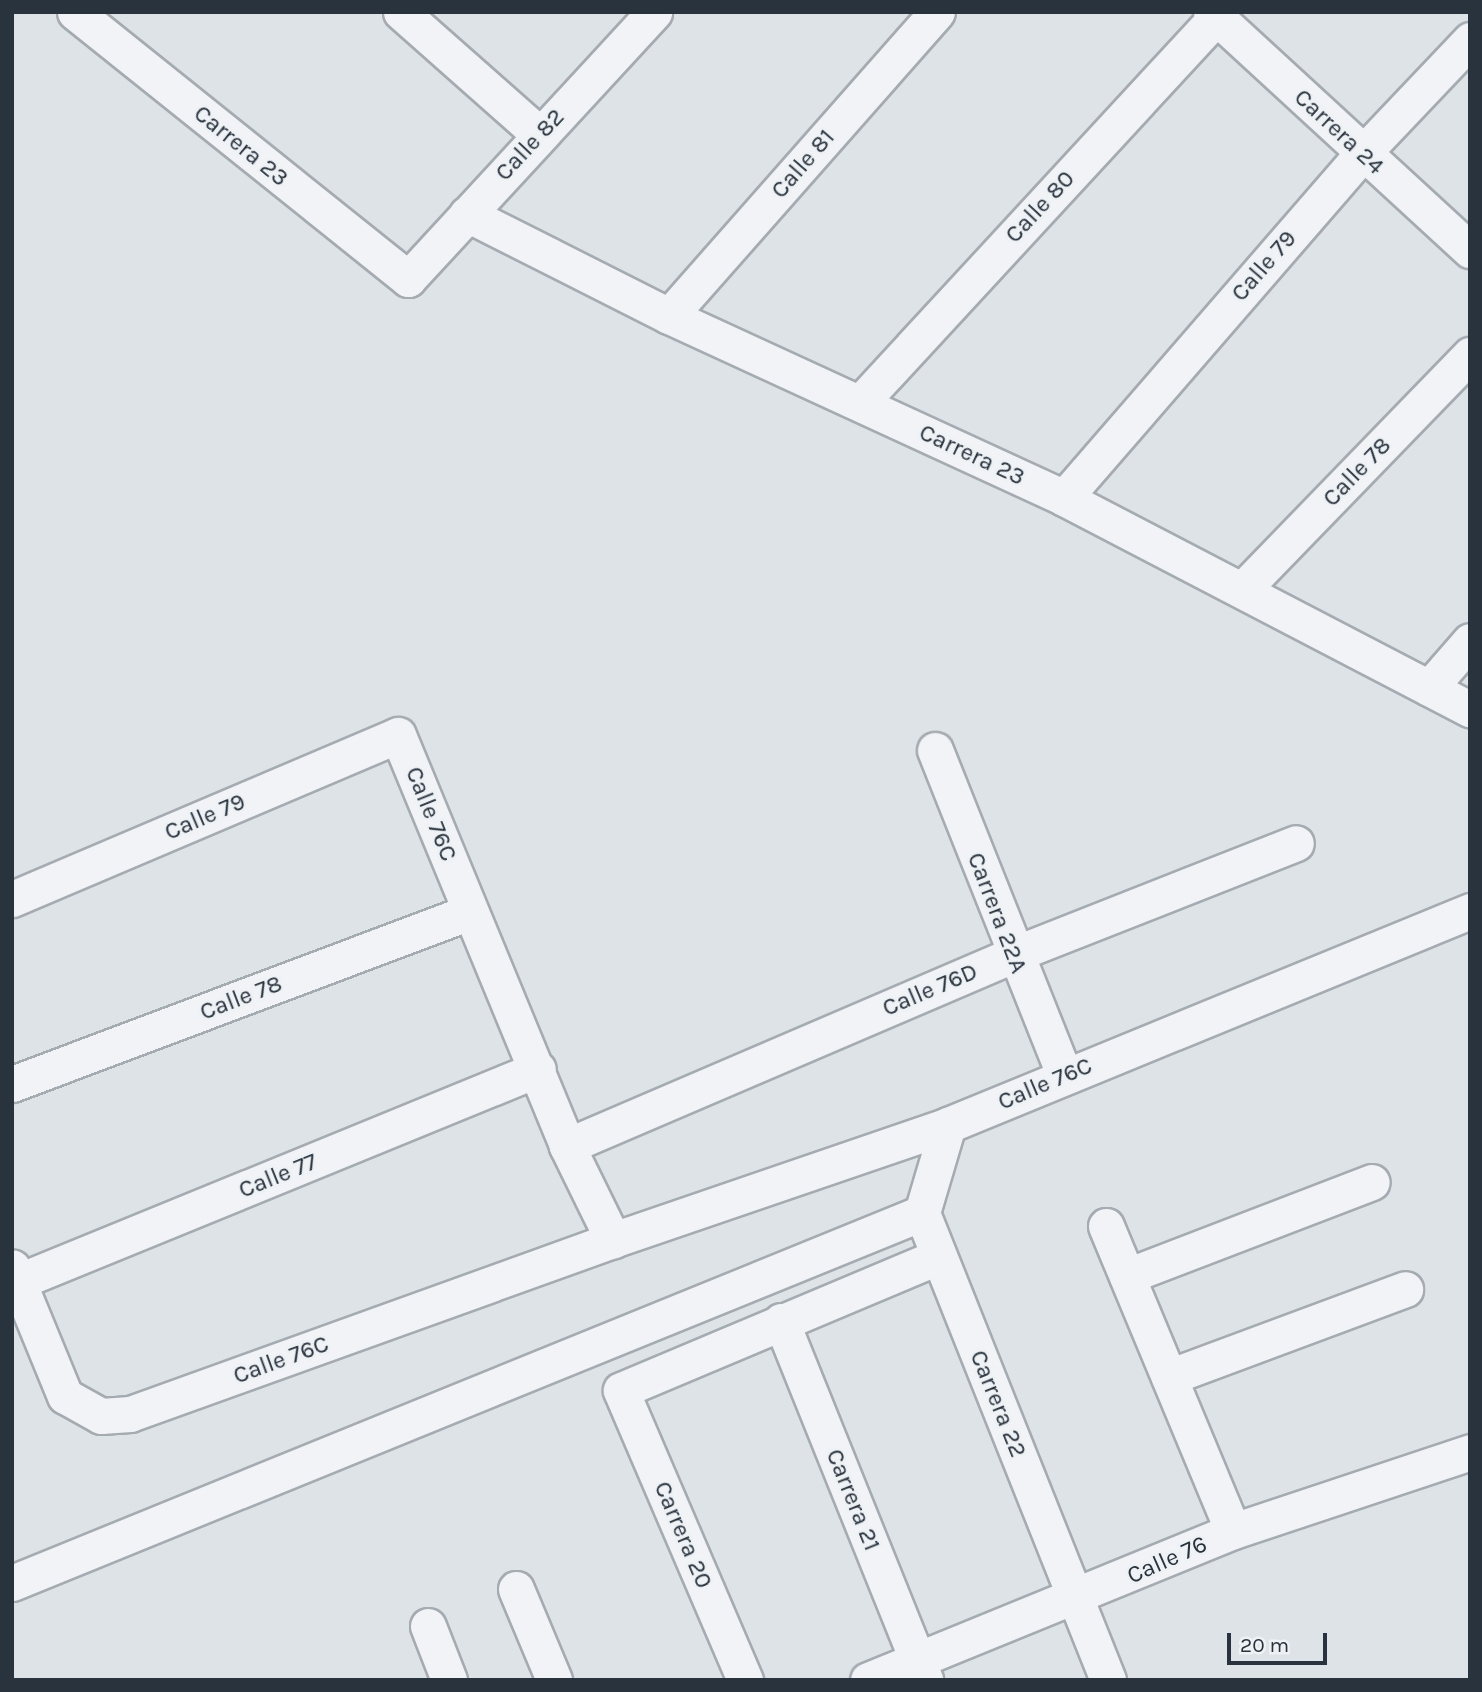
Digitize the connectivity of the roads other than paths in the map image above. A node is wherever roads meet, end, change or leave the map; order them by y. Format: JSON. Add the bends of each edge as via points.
{"nodes":[{"id":1,"x":75,"y":12,"type":"edge"},
{"id":2,"x":401,"y":12,"type":"edge"},
{"id":3,"x":654,"y":12,"type":"edge"},
{"id":4,"x":937,"y":12,"type":"edge"},
{"id":5,"x":1216,"y":14,"type":"edge"},
{"id":6,"x":1470,"y":40,"type":"edge"},
{"id":7,"x":539,"y":134,"type":"junction"},
{"id":8,"x":1362,"y":154,"type":"junction"},
{"id":9,"x":467,"y":214,"type":"junction"},
{"id":10,"x":1470,"y":250,"type":"edge"},
{"id":11,"x":408,"y":279,"type":"joint"},
{"id":12,"x":669,"y":316,"type":"junction"},
{"id":13,"x":1470,"y":355,"type":"edge"},
{"id":14,"x":860,"y":402,"type":"junction"},
{"id":15,"x":1065,"y":498,"type":"junction"},
{"id":16,"x":1243,"y":589,"type":"junction"},
{"id":17,"x":1470,"y":640,"type":"edge"},
{"id":18,"x":1429,"y":688,"type":"junction"},
{"id":19,"x":1470,"y":709,"type":"edge"},
{"id":20,"x":398,"y":735,"type":"joint"},
{"id":21,"x":935,"y":750,"type":"dead end"},
{"id":22,"x":1296,"y":843,"type":"dead end"},
{"id":23,"x":12,"y":900,"type":"edge"},
{"id":24,"x":1470,"y":911,"type":"edge"},
{"id":25,"x":470,"y":912,"type":"junction"},
{"id":26,"x":1012,"y":955,"type":"junction"},
{"id":27,"x":538,"y":1069,"type":"junction"},
{"id":28,"x":1064,"y":1074,"type":"junction"},
{"id":29,"x":12,"y":1084,"type":"edge"},
{"id":30,"x":948,"y":1125,"type":"junction"},
{"id":31,"x":567,"y":1146,"type":"junction"},
{"id":32,"x":1372,"y":1182,"type":"dead end"},
{"id":33,"x":922,"y":1213,"type":"junction"},
{"id":34,"x":1106,"y":1226,"type":"dead end"},
{"id":35,"x":613,"y":1240,"type":"junction"},
{"id":36,"x":938,"y":1257,"type":"junction"},
{"id":37,"x":1127,"y":1276,"type":"junction"},
{"id":38,"x":14,"y":1278,"type":"edge"},
{"id":39,"x":1405,"y":1289,"type":"dead end"},
{"id":40,"x":781,"y":1321,"type":"junction"},
{"id":41,"x":1169,"y":1377,"type":"junction"},
{"id":42,"x":1470,"y":1452,"type":"edge"},
{"id":43,"x":1233,"y":1531,"type":"junction"},
{"id":44,"x":12,"y":1583,"type":"edge"},
{"id":45,"x":516,"y":1589,"type":"dead end"},
{"id":46,"x":1077,"y":1599,"type":"junction"},
{"id":47,"x":428,"y":1626,"type":"dead end"},
{"id":48,"x":921,"y":1670,"type":"edge"},
{"id":49,"x":449,"y":1680,"type":"edge"},
{"id":50,"x":554,"y":1680,"type":"edge"},
{"id":51,"x":745,"y":1680,"type":"edge"},
{"id":52,"x":868,"y":1680,"type":"edge"},
{"id":53,"x":1108,"y":1680,"type":"edge"}],
"edges":[{"from":1,"to":11,"type":"street","name":"Carrera 23"},
{"from":2,"to":7,"type":"street"},
{"from":3,"to":7,"type":"street","name":"Calle 82"},
{"from":4,"to":12,"type":"street","name":"Calle 81"},
{"from":5,"to":8,"type":"street","name":"Carrera 24"},
{"from":5,"to":14,"type":"street","name":"Calle 80"},
{"from":6,"to":8,"type":"street","name":"Calle 79"},
{"from":7,"to":9,"type":"street","name":"Calle 82"},
{"from":8,"to":10,"type":"street","name":"Carrera 24"},
{"from":8,"to":15,"type":"street","name":"Calle 79"},
{"from":9,"to":11,"type":"street","name":"Calle 82"},
{"from":9,"to":12,"type":"street","name":"Carrera 23"},
{"from":12,"to":14,"type":"street","name":"Carrera 23"},
{"from":13,"to":16,"type":"street","name":"Calle 78"},
{"from":14,"to":15,"type":"street","name":"Carrera 23"},
{"from":15,"to":16,"type":"street","name":"Carrera 23"},
{"from":16,"to":18,"type":"street","name":"Carrera 23"},
{"from":17,"to":18,"type":"street"},
{"from":18,"to":19,"type":"street","name":"Carrera 23"},
{"from":20,"to":23,"type":"street","name":"Calle 79"},
{"from":20,"to":25,"type":"street","name":"Calle 76C"},
{"from":21,"to":26,"type":"street","name":"Carrera 22A"},
{"from":22,"to":26,"type":"street","name":"Calle 76D"},
{"from":24,"to":28,"type":"street","name":"Calle 76C"},
{"from":25,"to":27,"type":"street","name":"Calle 76C"},
{"from":25,"to":29,"type":"street","name":"Calle 78"},
{"from":26,"to":28,"type":"street","name":"Carrera 22A"},
{"from":26,"to":31,"type":"street","name":"Calle 76D"},
{"from":27,"to":31,"type":"street","name":"Calle 76C"},
{"from":27,"to":38,"type":"street","name":"Calle 77"},
{"from":28,"to":30,"type":"street","name":"Calle 76C"},
{"from":30,"to":33,"type":"street"},
{"from":30,"to":35,"type":"street","name":"Calle 76C"},
{"from":31,"to":35,"type":"street","name":"Calle 76C"},
{"from":32,"to":37,"type":"street"},
{"from":33,"to":36,"type":"street","name":"Carrera 22"},
{"from":33,"to":44,"type":"street"},
{"from":34,"to":37,"type":"street"},
{"from":35,"to":38,"type":"street","name":"Calle 76C","via":[[130,1414],[101,1416],[65,1396]]},
{"from":36,"to":40,"type":"street"},
{"from":36,"to":46,"type":"street","name":"Carrera 22"},
{"from":37,"to":41,"type":"street"},
{"from":39,"to":41,"type":"street"},
{"from":40,"to":48,"type":"street","name":"Carrera 21"},
{"from":40,"to":51,"type":"street","name":"Carrera 20","via":[[621,1390]]},
{"from":41,"to":43,"type":"street"},
{"from":42,"to":43,"type":"street","name":"Calle 76"},
{"from":43,"to":46,"type":"street","name":"Calle 76"},
{"from":45,"to":50,"type":"street"},
{"from":46,"to":48,"type":"street","name":"Calle 76"},
{"from":46,"to":53,"type":"street","name":"Carrera 22"},
{"from":47,"to":49,"type":"street"},
{"from":48,"to":52,"type":"street","name":"Calle 76"}]}
